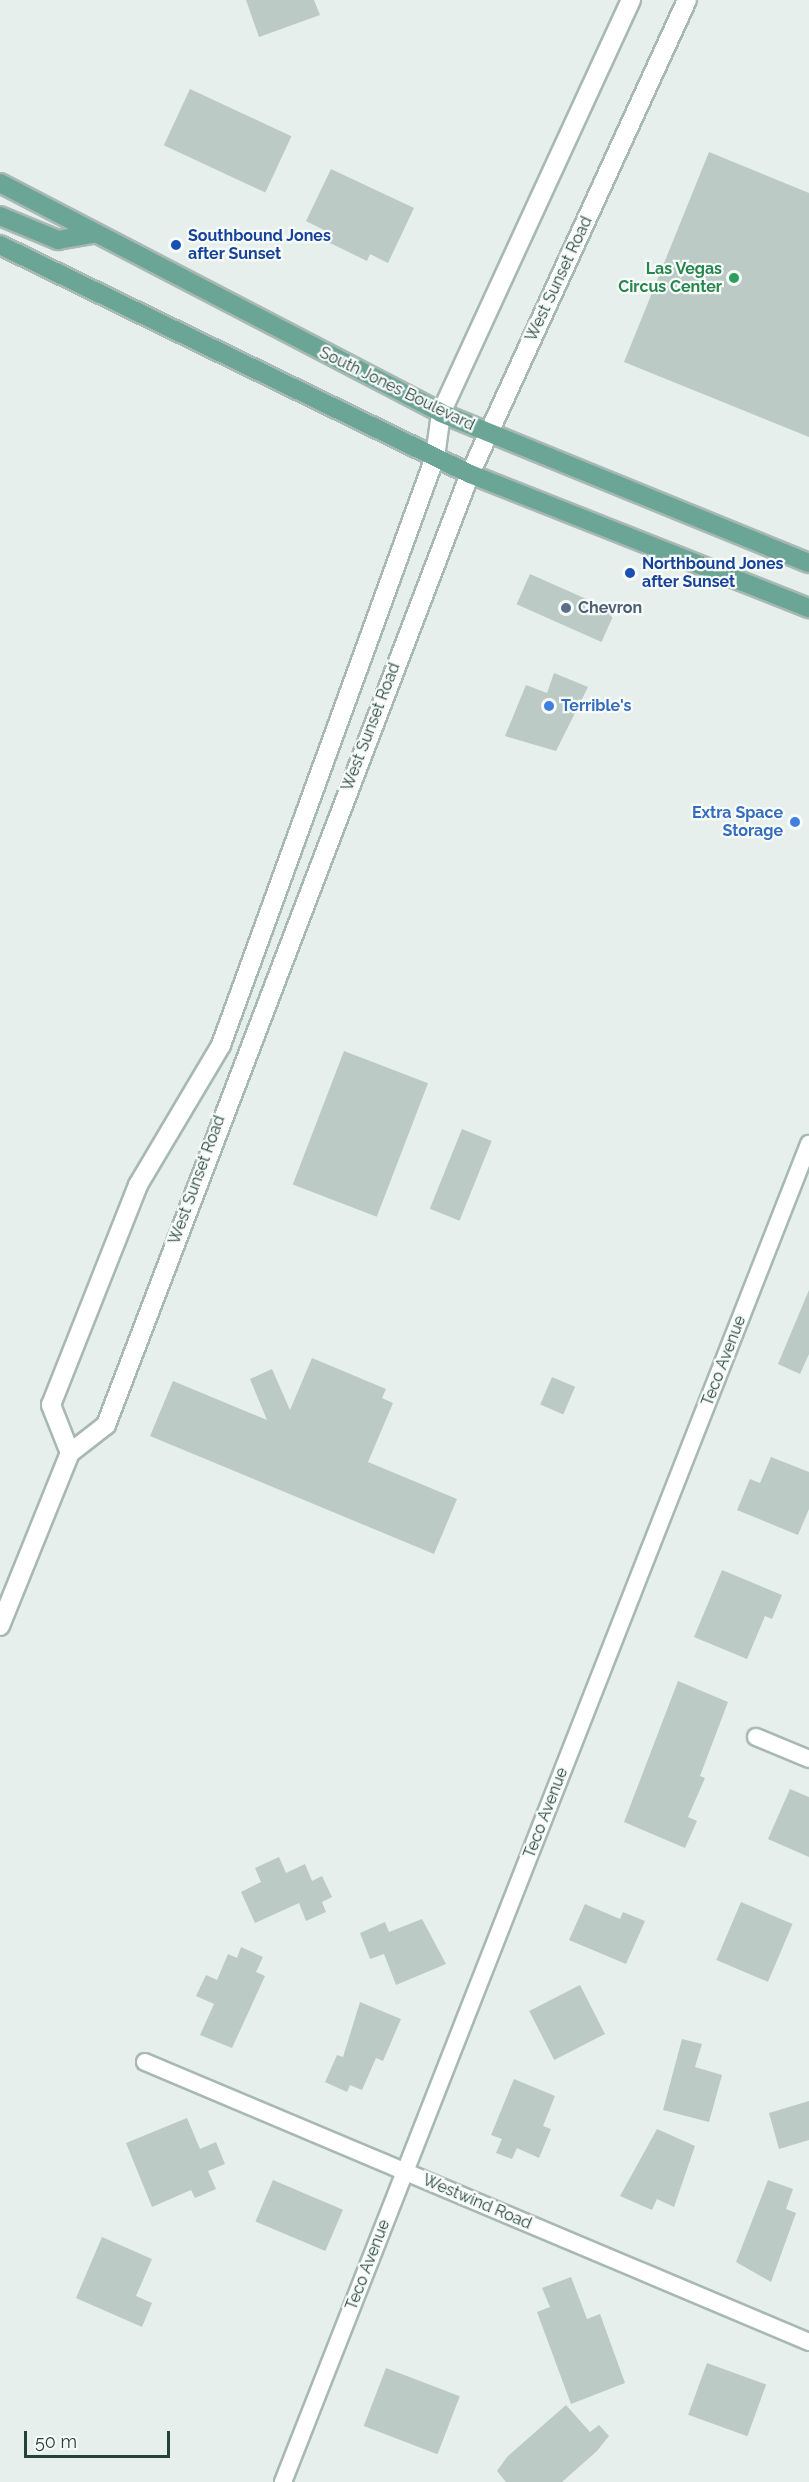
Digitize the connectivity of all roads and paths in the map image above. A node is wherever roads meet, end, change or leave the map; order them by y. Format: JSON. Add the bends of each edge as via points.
{"nodes":[{"id":1,"x":631,"y":0,"type":"edge"},
{"id":2,"x":687,"y":0,"type":"edge"},
{"id":3,"x":0,"y":183,"type":"edge"},
{"id":4,"x":0,"y":216,"type":"edge"},
{"id":5,"x":92,"y":234,"type":"junction"},
{"id":6,"x":0,"y":245,"type":"edge"},
{"id":7,"x":441,"y":413,"type":"junction"},
{"id":8,"x":488,"y":432,"type":"junction"},
{"id":9,"x":435,"y":457,"type":"junction"},
{"id":10,"x":470,"y":474,"type":"junction"},
{"id":11,"x":809,"y":563,"type":"edge"},
{"id":12,"x":809,"y":608,"type":"edge"},
{"id":13,"x":809,"y":1144,"type":"edge"},
{"id":14,"x":70,"y":1453,"type":"junction"},
{"id":15,"x":0,"y":1626,"type":"edge"},
{"id":16,"x":756,"y":1737,"type":"dead end"},
{"id":17,"x":809,"y":1759,"type":"edge"},
{"id":18,"x":145,"y":2062,"type":"dead end"},
{"id":19,"x":405,"y":2171,"type":"junction"},
{"id":20,"x":809,"y":2343,"type":"edge"},
{"id":21,"x":283,"y":2482,"type":"edge"}],
"edges":[{"from":1,"to":7,"type":"main road","name":"West Sunset Road"},
{"from":2,"to":8,"type":"main road","name":"West Sunset Road"},
{"from":3,"to":5,"type":"main road","name":"South Jones Boulevard"},
{"from":4,"to":5,"type":"main road","via":[[58,240]]},
{"from":5,"to":7,"type":"main road","name":"South Jones Boulevard"},
{"from":6,"to":9,"type":"main road"},
{"from":7,"to":8,"type":"main road","name":"South Jones Boulevard"},
{"from":7,"to":9,"type":"main road","name":"West Sunset Road"},
{"from":8,"to":10,"type":"main road","name":"West Sunset Road"},
{"from":8,"to":11,"type":"main road","name":"South Jones Boulevard"},
{"from":9,"to":10,"type":"main road"},
{"from":9,"to":14,"type":"main road","name":"West Sunset Road","via":[[221,1045],[138,1185],[51,1405]]},
{"from":10,"to":12,"type":"main road"},
{"from":10,"to":14,"type":"main road","name":"West Sunset Road","via":[[106,1425]]},
{"from":13,"to":19,"type":"street","name":"Teco Avenue"},
{"from":14,"to":15,"type":"main road"},
{"from":16,"to":17,"type":"street"},
{"from":18,"to":19,"type":"street","name":"Westwind Road"},
{"from":19,"to":20,"type":"street","name":"Westwind Road"},
{"from":19,"to":21,"type":"street","name":"Teco Avenue"}]}
